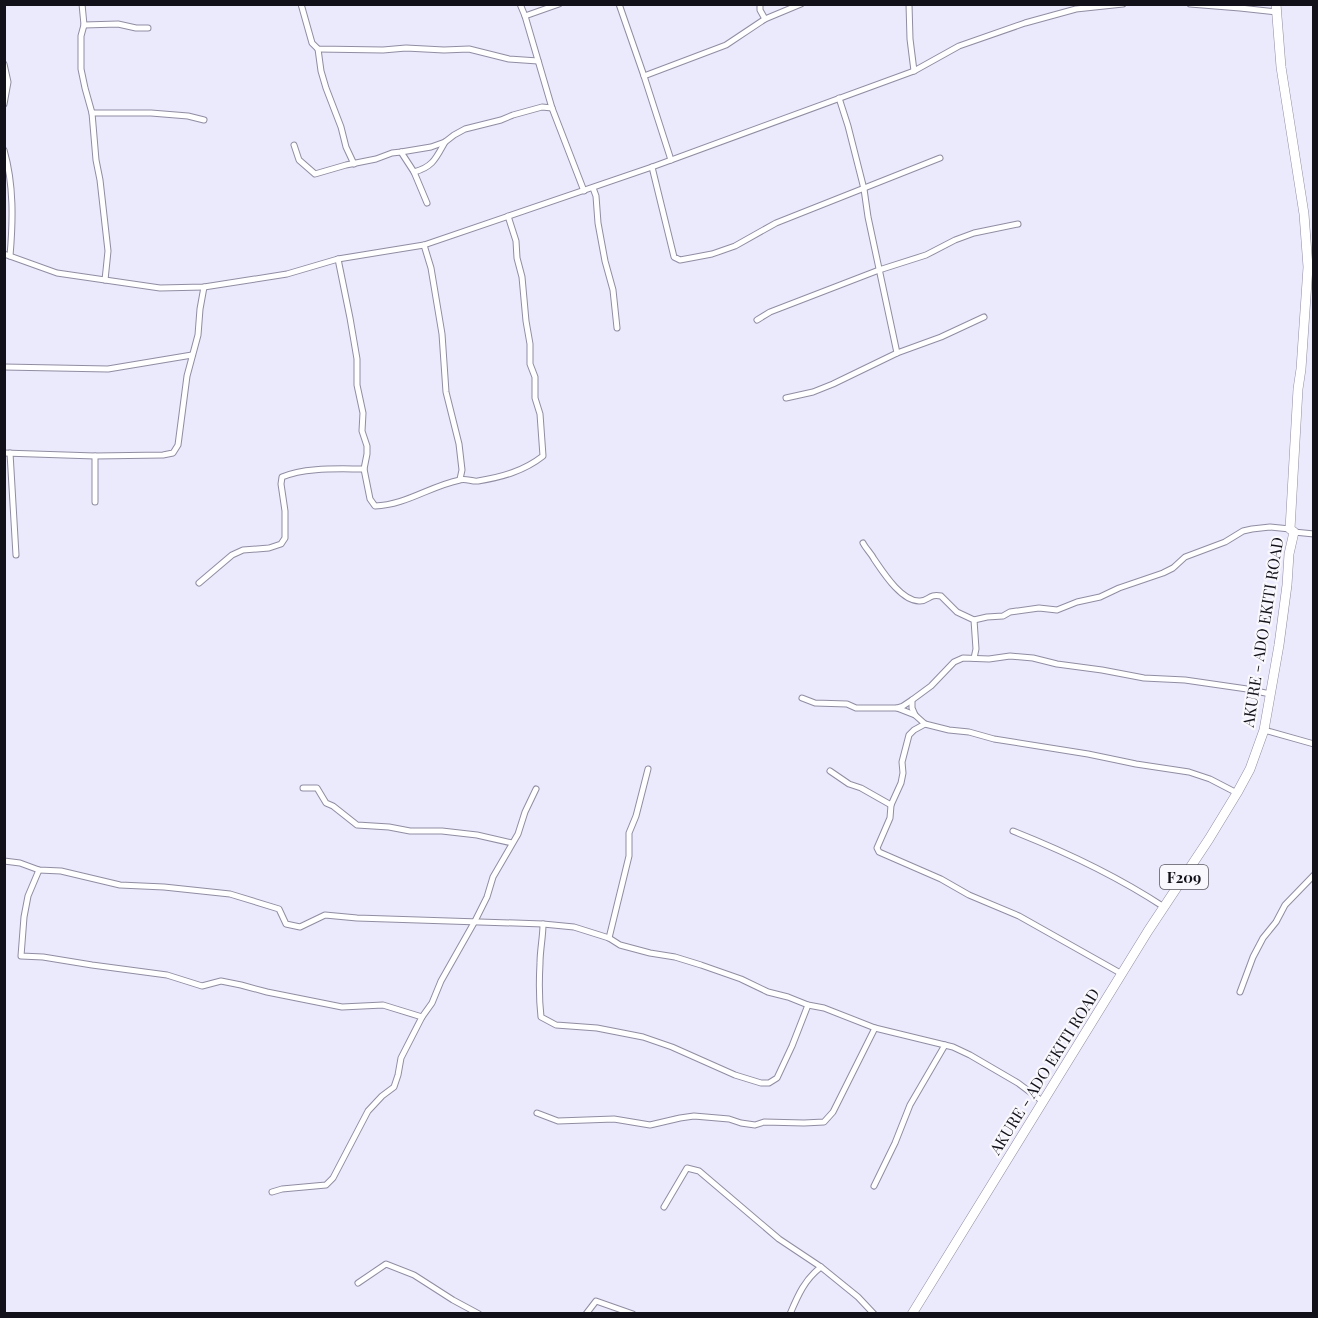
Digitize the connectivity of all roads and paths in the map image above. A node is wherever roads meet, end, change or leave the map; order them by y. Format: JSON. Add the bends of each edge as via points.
{"nodes":[{"id":1,"x":82,"y":4,"type":"edge"},
{"id":2,"x":301,"y":4,"type":"edge"},
{"id":3,"x":520,"y":4,"type":"edge"},
{"id":4,"x":560,"y":4,"type":"edge"},
{"id":5,"x":619,"y":4,"type":"edge"},
{"id":6,"x":760,"y":4,"type":"edge"},
{"id":7,"x":801,"y":4,"type":"edge"},
{"id":8,"x":909,"y":4,"type":"edge"},
{"id":9,"x":1123,"y":4,"type":"edge"},
{"id":10,"x":1190,"y":4,"type":"edge"},
{"id":11,"x":1276,"y":8,"type":"edge"},
{"id":12,"x":525,"y":16,"type":"junction"},
{"id":13,"x":765,"y":19,"type":"junction"},
{"id":14,"x":84,"y":25,"type":"junction"},
{"id":15,"x":148,"y":28,"type":"dead end"},
{"id":16,"x":318,"y":49,"type":"junction"},
{"id":17,"x":538,"y":61,"type":"junction"},
{"id":18,"x":4,"y":64,"type":"edge"},
{"id":19,"x":914,"y":71,"type":"junction"},
{"id":20,"x":644,"y":76,"type":"junction"},
{"id":21,"x":839,"y":98,"type":"junction"},
{"id":22,"x":4,"y":104,"type":"edge"},
{"id":23,"x":552,"y":108,"type":"junction"},
{"id":24,"x":92,"y":113,"type":"junction"},
{"id":25,"x":204,"y":120,"type":"dead end"},
{"id":26,"x":445,"y":142,"type":"junction"},
{"id":27,"x":294,"y":145,"type":"dead end"},
{"id":28,"x":4,"y":150,"type":"edge"},
{"id":29,"x":402,"y":152,"type":"junction"},
{"id":30,"x":940,"y":158,"type":"dead end"},
{"id":31,"x":671,"y":160,"type":"junction"},
{"id":32,"x":354,"y":164,"type":"junction"},
{"id":33,"x":652,"y":167,"type":"junction"},
{"id":34,"x":414,"y":172,"type":"junction"},
{"id":35,"x":593,"y":188,"type":"junction"},
{"id":36,"x":864,"y":189,"type":"junction"},
{"id":37,"x":584,"y":191,"type":"junction"},
{"id":38,"x":427,"y":203,"type":"dead end"},
{"id":39,"x":508,"y":216,"type":"junction"},
{"id":40,"x":1018,"y":224,"type":"dead end"},
{"id":41,"x":424,"y":245,"type":"junction"},
{"id":42,"x":7,"y":255,"type":"edge"},
{"id":43,"x":338,"y":259,"type":"junction"},
{"id":44,"x":879,"y":270,"type":"junction"},
{"id":45,"x":105,"y":280,"type":"junction"},
{"id":46,"x":204,"y":287,"type":"junction"},
{"id":47,"x":984,"y":317,"type":"dead end"},
{"id":48,"x":757,"y":320,"type":"dead end"},
{"id":49,"x":616,"y":328,"type":"dead end"},
{"id":50,"x":897,"y":353,"type":"junction"},
{"id":51,"x":192,"y":355,"type":"junction"},
{"id":52,"x":4,"y":367,"type":"edge"},
{"id":53,"x":786,"y":398,"type":"dead end"},
{"id":54,"x":7,"y":453,"type":"edge"},
{"id":55,"x":96,"y":456,"type":"junction"},
{"id":56,"x":364,"y":469,"type":"junction"},
{"id":57,"x":460,"y":479,"type":"junction"},
{"id":58,"x":95,"y":502,"type":"dead end"},
{"id":59,"x":1292,"y":531,"type":"junction"},
{"id":60,"x":1314,"y":534,"type":"edge"},
{"id":61,"x":863,"y":543,"type":"dead end"},
{"id":62,"x":16,"y":555,"type":"dead end"},
{"id":63,"x":199,"y":583,"type":"dead end"},
{"id":64,"x":974,"y":620,"type":"junction"},
{"id":65,"x":974,"y":658,"type":"junction"},
{"id":66,"x":1270,"y":694,"type":"junction"},
{"id":67,"x":802,"y":698,"type":"dead end"},
{"id":68,"x":912,"y":700,"type":"junction"},
{"id":69,"x":897,"y":708,"type":"junction"},
{"id":70,"x":915,"y":715,"type":"junction"},
{"id":71,"x":925,"y":724,"type":"junction"},
{"id":72,"x":1263,"y":730,"type":"junction"},
{"id":73,"x":1314,"y":744,"type":"edge"},
{"id":74,"x":648,"y":769,"type":"dead end"},
{"id":75,"x":830,"y":771,"type":"dead end"},
{"id":76,"x":303,"y":788,"type":"dead end"},
{"id":77,"x":536,"y":789,"type":"dead end"},
{"id":78,"x":1238,"y":793,"type":"junction"},
{"id":79,"x":891,"y":805,"type":"junction"},
{"id":80,"x":1013,"y":831,"type":"dead end"},
{"id":81,"x":512,"y":843,"type":"junction"},
{"id":82,"x":4,"y":861,"type":"edge"},
{"id":83,"x":39,"y":870,"type":"junction"},
{"id":84,"x":1314,"y":875,"type":"edge"},
{"id":85,"x":1164,"y":907,"type":"junction"},
{"id":86,"x":475,"y":921,"type":"junction"},
{"id":87,"x":543,"y":924,"type":"junction"},
{"id":88,"x":609,"y":938,"type":"junction"},
{"id":89,"x":1122,"y":974,"type":"junction"},
{"id":90,"x":1240,"y":992,"type":"dead end"},
{"id":91,"x":808,"y":1005,"type":"junction"},
{"id":92,"x":422,"y":1017,"type":"junction"},
{"id":93,"x":875,"y":1028,"type":"junction"},
{"id":94,"x":945,"y":1045,"type":"junction"},
{"id":95,"x":1042,"y":1101,"type":"junction"},
{"id":96,"x":537,"y":1113,"type":"dead end"},
{"id":97,"x":874,"y":1186,"type":"dead end"},
{"id":98,"x":272,"y":1192,"type":"dead end"},
{"id":99,"x":664,"y":1207,"type":"dead end"},
{"id":100,"x":821,"y":1267,"type":"junction"},
{"id":101,"x":358,"y":1284,"type":"dead end"},
{"id":102,"x":479,"y":1314,"type":"edge"},
{"id":103,"x":586,"y":1314,"type":"edge"},
{"id":104,"x":633,"y":1314,"type":"edge"},
{"id":105,"x":790,"y":1314,"type":"edge"},
{"id":106,"x":874,"y":1314,"type":"edge"},
{"id":107,"x":912,"y":1314,"type":"edge"}],
"edges":[{"from":1,"to":14,"type":"street"},
{"from":2,"to":16,"type":"street","via":[[312,43]]},
{"from":3,"to":12,"type":"street"},
{"from":4,"to":12,"type":"street"},
{"from":5,"to":20,"type":"street"},
{"from":6,"to":13,"type":"street"},
{"from":7,"to":13,"type":"street"},
{"from":8,"to":19,"type":"street"},
{"from":9,"to":19,"type":"street","via":[[1076,9],[1024,23],[959,46]]},
{"from":10,"to":11,"type":"street"},
{"from":11,"to":59,"type":"main road","name":"AKURE - ADO EKITI ROAD","number":"F209","via":[[1308,267]]},
{"from":12,"to":17,"type":"street"},
{"from":13,"to":20,"type":"street","via":[[726,45]]},
{"from":14,"to":15,"type":"street"},
{"from":14,"to":24,"type":"street","via":[[81,69]]},
{"from":16,"to":17,"type":"street","via":[[469,50]]},
{"from":16,"to":32,"type":"street","via":[[326,88]]},
{"from":17,"to":23,"type":"street"},
{"from":18,"to":22,"type":"street","via":[[8,82]]},
{"from":19,"to":21,"type":"street"},
{"from":20,"to":31,"type":"street"},
{"from":21,"to":31,"type":"street"},
{"from":21,"to":36,"type":"street"},
{"from":23,"to":26,"type":"street","via":[[465,129]]},
{"from":23,"to":37,"type":"street"},
{"from":24,"to":25,"type":"street","via":[[151,112]]},
{"from":24,"to":45,"type":"street","via":[[108,251]]},
{"from":26,"to":29,"type":"street"},
{"from":26,"to":34,"type":"street","via":[[434,163]]},
{"from":27,"to":32,"type":"street","via":[[299,160],[315,174]]},
{"from":28,"to":42,"type":"street","via":[[11,183],[12,231]]},
{"from":29,"to":32,"type":"street"},
{"from":29,"to":34,"type":"street"},
{"from":30,"to":36,"type":"street"},
{"from":31,"to":33,"type":"street"},
{"from":33,"to":35,"type":"street"},
{"from":33,"to":36,"type":"street","via":[[674,257],[680,260],[735,246],[776,223]]},
{"from":34,"to":38,"type":"street"},
{"from":35,"to":37,"type":"street"},
{"from":35,"to":49,"type":"street","via":[[613,290]]},
{"from":36,"to":44,"type":"street"},
{"from":37,"to":39,"type":"street"},
{"from":39,"to":41,"type":"street"},
{"from":39,"to":57,"type":"street","via":[[522,277],[543,456],[506,476],[476,482]]},
{"from":40,"to":44,"type":"street","via":[[974,233],[926,255]]},
{"from":41,"to":43,"type":"street"},
{"from":41,"to":57,"type":"street","via":[[442,334],[446,392],[459,444]]},
{"from":42,"to":45,"type":"street","via":[[57,273]]},
{"from":43,"to":46,"type":"street","via":[[287,274]]},
{"from":43,"to":56,"type":"street","via":[[357,359],[362,431],[367,446]]},
{"from":44,"to":48,"type":"street"},
{"from":44,"to":50,"type":"street"},
{"from":45,"to":46,"type":"street","via":[[160,288]]},
{"from":46,"to":51,"type":"street"},
{"from":47,"to":50,"type":"street"},
{"from":50,"to":53,"type":"street","via":[[833,384]]},
{"from":51,"to":52,"type":"street","via":[[108,369]]},
{"from":51,"to":55,"type":"street","via":[[178,445],[173,453]]},
{"from":54,"to":55,"type":"street"},
{"from":54,"to":62,"type":"street"},
{"from":55,"to":58,"type":"street"},
{"from":56,"to":57,"type":"street","via":[[375,506],[410,499]]},
{"from":56,"to":63,"type":"street","via":[[291,473],[282,477],[285,538],[269,548],[232,555]]},
{"from":59,"to":60,"type":"street"},
{"from":59,"to":64,"type":"street","via":[[1270,527],[1244,531],[1185,557],[1163,573],[1100,597],[1057,609],[1039,608]]},
{"from":59,"to":66,"type":"main road","name":"AKURE - ADO EKITI ROAD","number":"F209"},
{"from":61,"to":64,"type":"street","via":[[893,585],[911,599],[922,601],[932,595],[941,596],[957,612]]},
{"from":64,"to":65,"type":"street"},
{"from":65,"to":66,"type":"street","via":[[1033,658],[1144,678],[1185,680]]},
{"from":65,"to":68,"type":"street","via":[[954,662]]},
{"from":66,"to":72,"type":"main road","name":"AKURE - ADO EKITI ROAD","number":"F209"},
{"from":67,"to":69,"type":"street","via":[[815,704]]},
{"from":68,"to":69,"type":"street"},
{"from":68,"to":70,"type":"street"},
{"from":69,"to":70,"type":"street"},
{"from":70,"to":71,"type":"street"},
{"from":71,"to":78,"type":"street","via":[[1189,772]]},
{"from":71,"to":79,"type":"street","via":[[909,735],[901,783]]},
{"from":72,"to":73,"type":"street"},
{"from":72,"to":78,"type":"main road","name":"AKURE - ADO EKITI ROAD","number":"F209"},
{"from":74,"to":88,"type":"street","via":[[629,833],[629,856]]},
{"from":75,"to":79,"type":"street"},
{"from":76,"to":81,"type":"street","via":[[317,788],[326,803],[357,825],[477,835]]},
{"from":77,"to":81,"type":"street"},
{"from":78,"to":85,"type":"main road","name":"AKURE - ADO EKITI ROAD","number":"F209"},
{"from":79,"to":89,"type":"street","via":[[879,852],[1019,916]]},
{"from":80,"to":85,"type":"street","via":[[1077,858]]},
{"from":81,"to":86,"type":"street"},
{"from":82,"to":83,"type":"street"},
{"from":83,"to":86,"type":"street","via":[[120,885],[230,894],[279,909],[286,924],[300,927],[325,915]]},
{"from":83,"to":92,"type":"street","via":[[28,896],[21,956],[167,975],[202,986],[221,981],[342,1007],[383,1005]]},
{"from":84,"to":90,"type":"street","via":[[1285,905],[1257,948]]},
{"from":85,"to":89,"type":"main road","name":"AKURE - ADO EKITI ROAD","number":"F209"},
{"from":86,"to":87,"type":"street"},
{"from":86,"to":92,"type":"street"},
{"from":87,"to":88,"type":"street","via":[[574,927]]},
{"from":87,"to":91,"type":"street","via":[[540,1002],[542,1017],[556,1025],[643,1037],[735,1075],[769,1083],[783,1067]]},
{"from":88,"to":91,"type":"street","via":[[620,945],[675,957],[741,979]]},
{"from":89,"to":95,"type":"main road","name":"AKURE - ADO EKITI ROAD","number":"F209"},
{"from":91,"to":93,"type":"street"},
{"from":92,"to":98,"type":"street","via":[[401,1058],[394,1087],[368,1111],[333,1178],[326,1185]]},
{"from":93,"to":94,"type":"street"},
{"from":93,"to":96,"type":"street","via":[[833,1112],[824,1122],[755,1125],[694,1116],[650,1125],[614,1119],[558,1121]]},
{"from":94,"to":95,"type":"street","via":[[970,1055]]},
{"from":94,"to":97,"type":"street","via":[[910,1105]]},
{"from":95,"to":107,"type":"main road","name":"AKURE - ADO EKITI ROAD","number":"F209"},
{"from":99,"to":100,"type":"street","via":[[687,1168],[699,1171],[779,1239]]},
{"from":100,"to":105,"type":"street","via":[[802,1287]]},
{"from":100,"to":106,"type":"street"},
{"from":101,"to":102,"type":"street","via":[[386,1264],[414,1275]]},
{"from":103,"to":104,"type":"street","via":[[596,1301]]}]}
